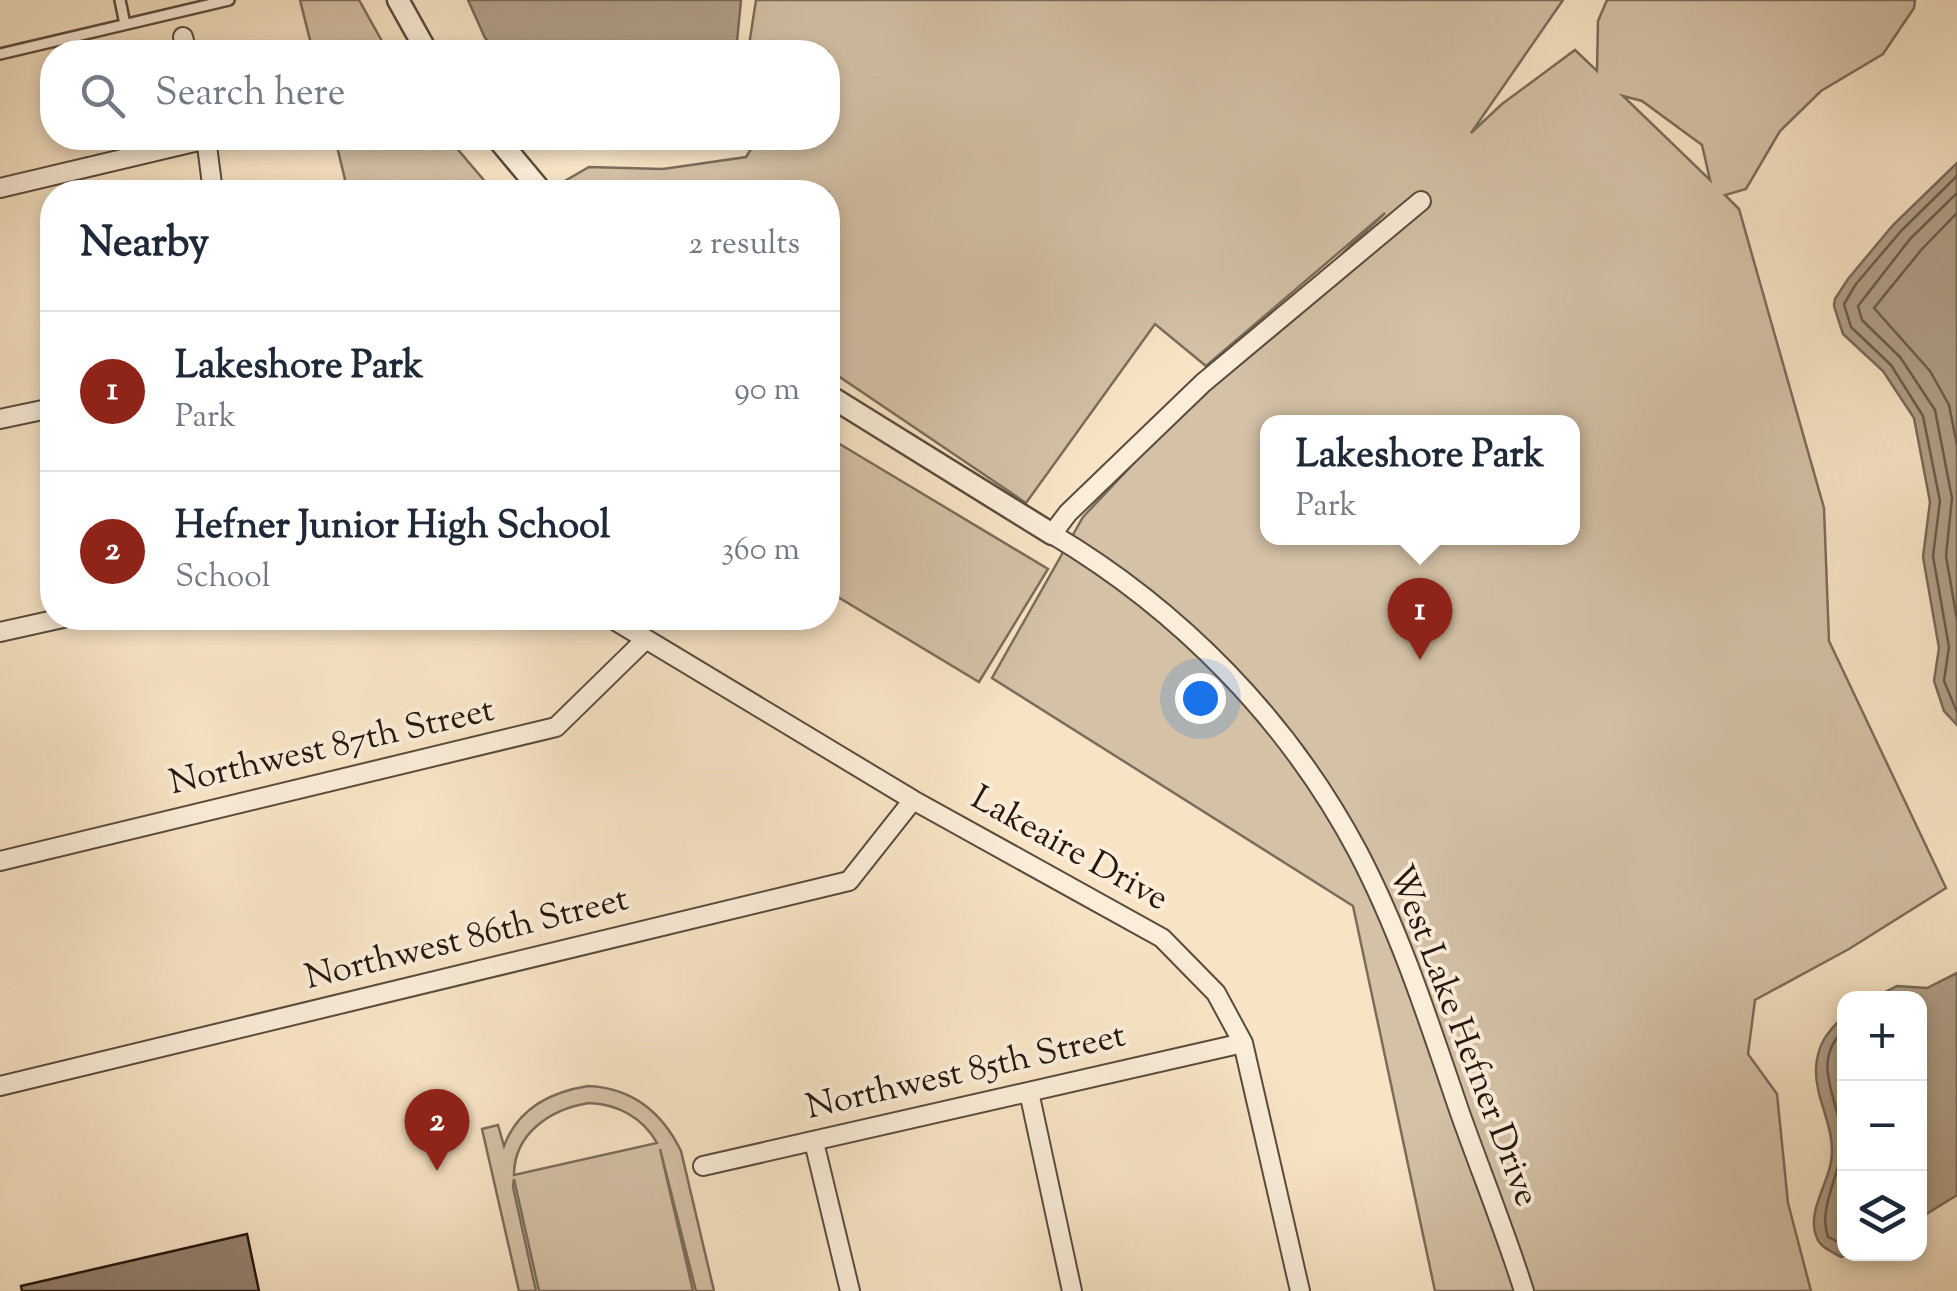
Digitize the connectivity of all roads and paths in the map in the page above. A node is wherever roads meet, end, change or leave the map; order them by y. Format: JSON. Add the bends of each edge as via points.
{"nodes":[{"id":1,"x":120,"y":0,"type":"edge"},
{"id":2,"x":229,"y":0,"type":"edge"},
{"id":3,"x":398,"y":0,"type":"edge"},
{"id":4,"x":125,"y":24,"type":"junction"},
{"id":5,"x":58,"y":40,"type":"edge"},
{"id":6,"x":420,"y":40,"type":"edge"},
{"id":7,"x":40,"y":44,"type":"edge"},
{"id":8,"x":0,"y":54,"type":"edge"},
{"id":9,"x":157,"y":150,"type":"edge"},
{"id":10,"x":208,"y":150,"type":"edge"},
{"id":11,"x":506,"y":150,"type":"edge"},
{"id":12,"x":212,"y":180,"type":"edge"},
{"id":13,"x":532,"y":180,"type":"edge"},
{"id":14,"x":0,"y":188,"type":"edge"},
{"id":15,"x":1420,"y":202,"type":"dead end"},
{"id":16,"x":840,"y":402,"type":"edge"},
{"id":17,"x":40,"y":411,"type":"edge"},
{"id":18,"x":0,"y":419,"type":"edge"},
{"id":19,"x":1052,"y":534,"type":"junction"},
{"id":20,"x":40,"y":623,"type":"edge"},
{"id":21,"x":631,"y":630,"type":"edge"},
{"id":22,"x":0,"y":632,"type":"edge"},
{"id":23,"x":646,"y":639,"type":"junction"},
{"id":24,"x":913,"y":800,"type":"junction"},
{"id":25,"x":0,"y":860,"type":"edge"},
{"id":26,"x":1243,"y":1043,"type":"junction"},
{"id":27,"x":0,"y":1086,"type":"edge"},
{"id":28,"x":1029,"y":1092,"type":"junction"},
{"id":29,"x":814,"y":1142,"type":"junction"},
{"id":30,"x":703,"y":1166,"type":"dead end"},
{"id":31,"x":850,"y":1291,"type":"edge"},
{"id":32,"x":1072,"y":1291,"type":"edge"},
{"id":33,"x":1300,"y":1291,"type":"edge"},
{"id":34,"x":1524,"y":1291,"type":"edge"}],
"edges":[{"from":1,"to":4,"type":"lane"},
{"from":2,"to":4,"type":"lane"},
{"from":3,"to":6,"type":"street"},
{"from":4,"to":5,"type":"lane"},
{"from":7,"to":8,"type":"lane"},
{"from":9,"to":14,"type":"street"},
{"from":10,"to":12,"type":"street"},
{"from":11,"to":13,"type":"street"},
{"from":15,"to":19,"type":"street","via":[[1202,383]]},
{"from":16,"to":19,"type":"street","name":"West Lake Hefner Drive"},
{"from":17,"to":18,"type":"street"},
{"from":19,"to":34,"type":"street","name":"West Lake Hefner Drive","via":[[1207,650],[1290,742],[1358,852],[1417,988]]},
{"from":20,"to":22,"type":"street"},
{"from":21,"to":23,"type":"street","name":"Lakeaire Drive"},
{"from":23,"to":24,"type":"street","name":"Lakeaire Drive"},
{"from":23,"to":25,"type":"street","name":"Northwest 87th Street","via":[[556,727]]},
{"from":24,"to":26,"type":"street","name":"Lakeaire Drive","via":[[1162,938],[1216,993]]},
{"from":24,"to":27,"type":"street","name":"Northwest 86th Street","via":[[849,881]]},
{"from":26,"to":28,"type":"street","name":"Northwest 85th Street"},
{"from":26,"to":33,"type":"street","name":"Lakeaire Drive"},
{"from":28,"to":29,"type":"street","name":"Northwest 85th Street"},
{"from":28,"to":32,"type":"street"},
{"from":29,"to":30,"type":"street","name":"Northwest 85th Street"},
{"from":29,"to":31,"type":"street"}]}
